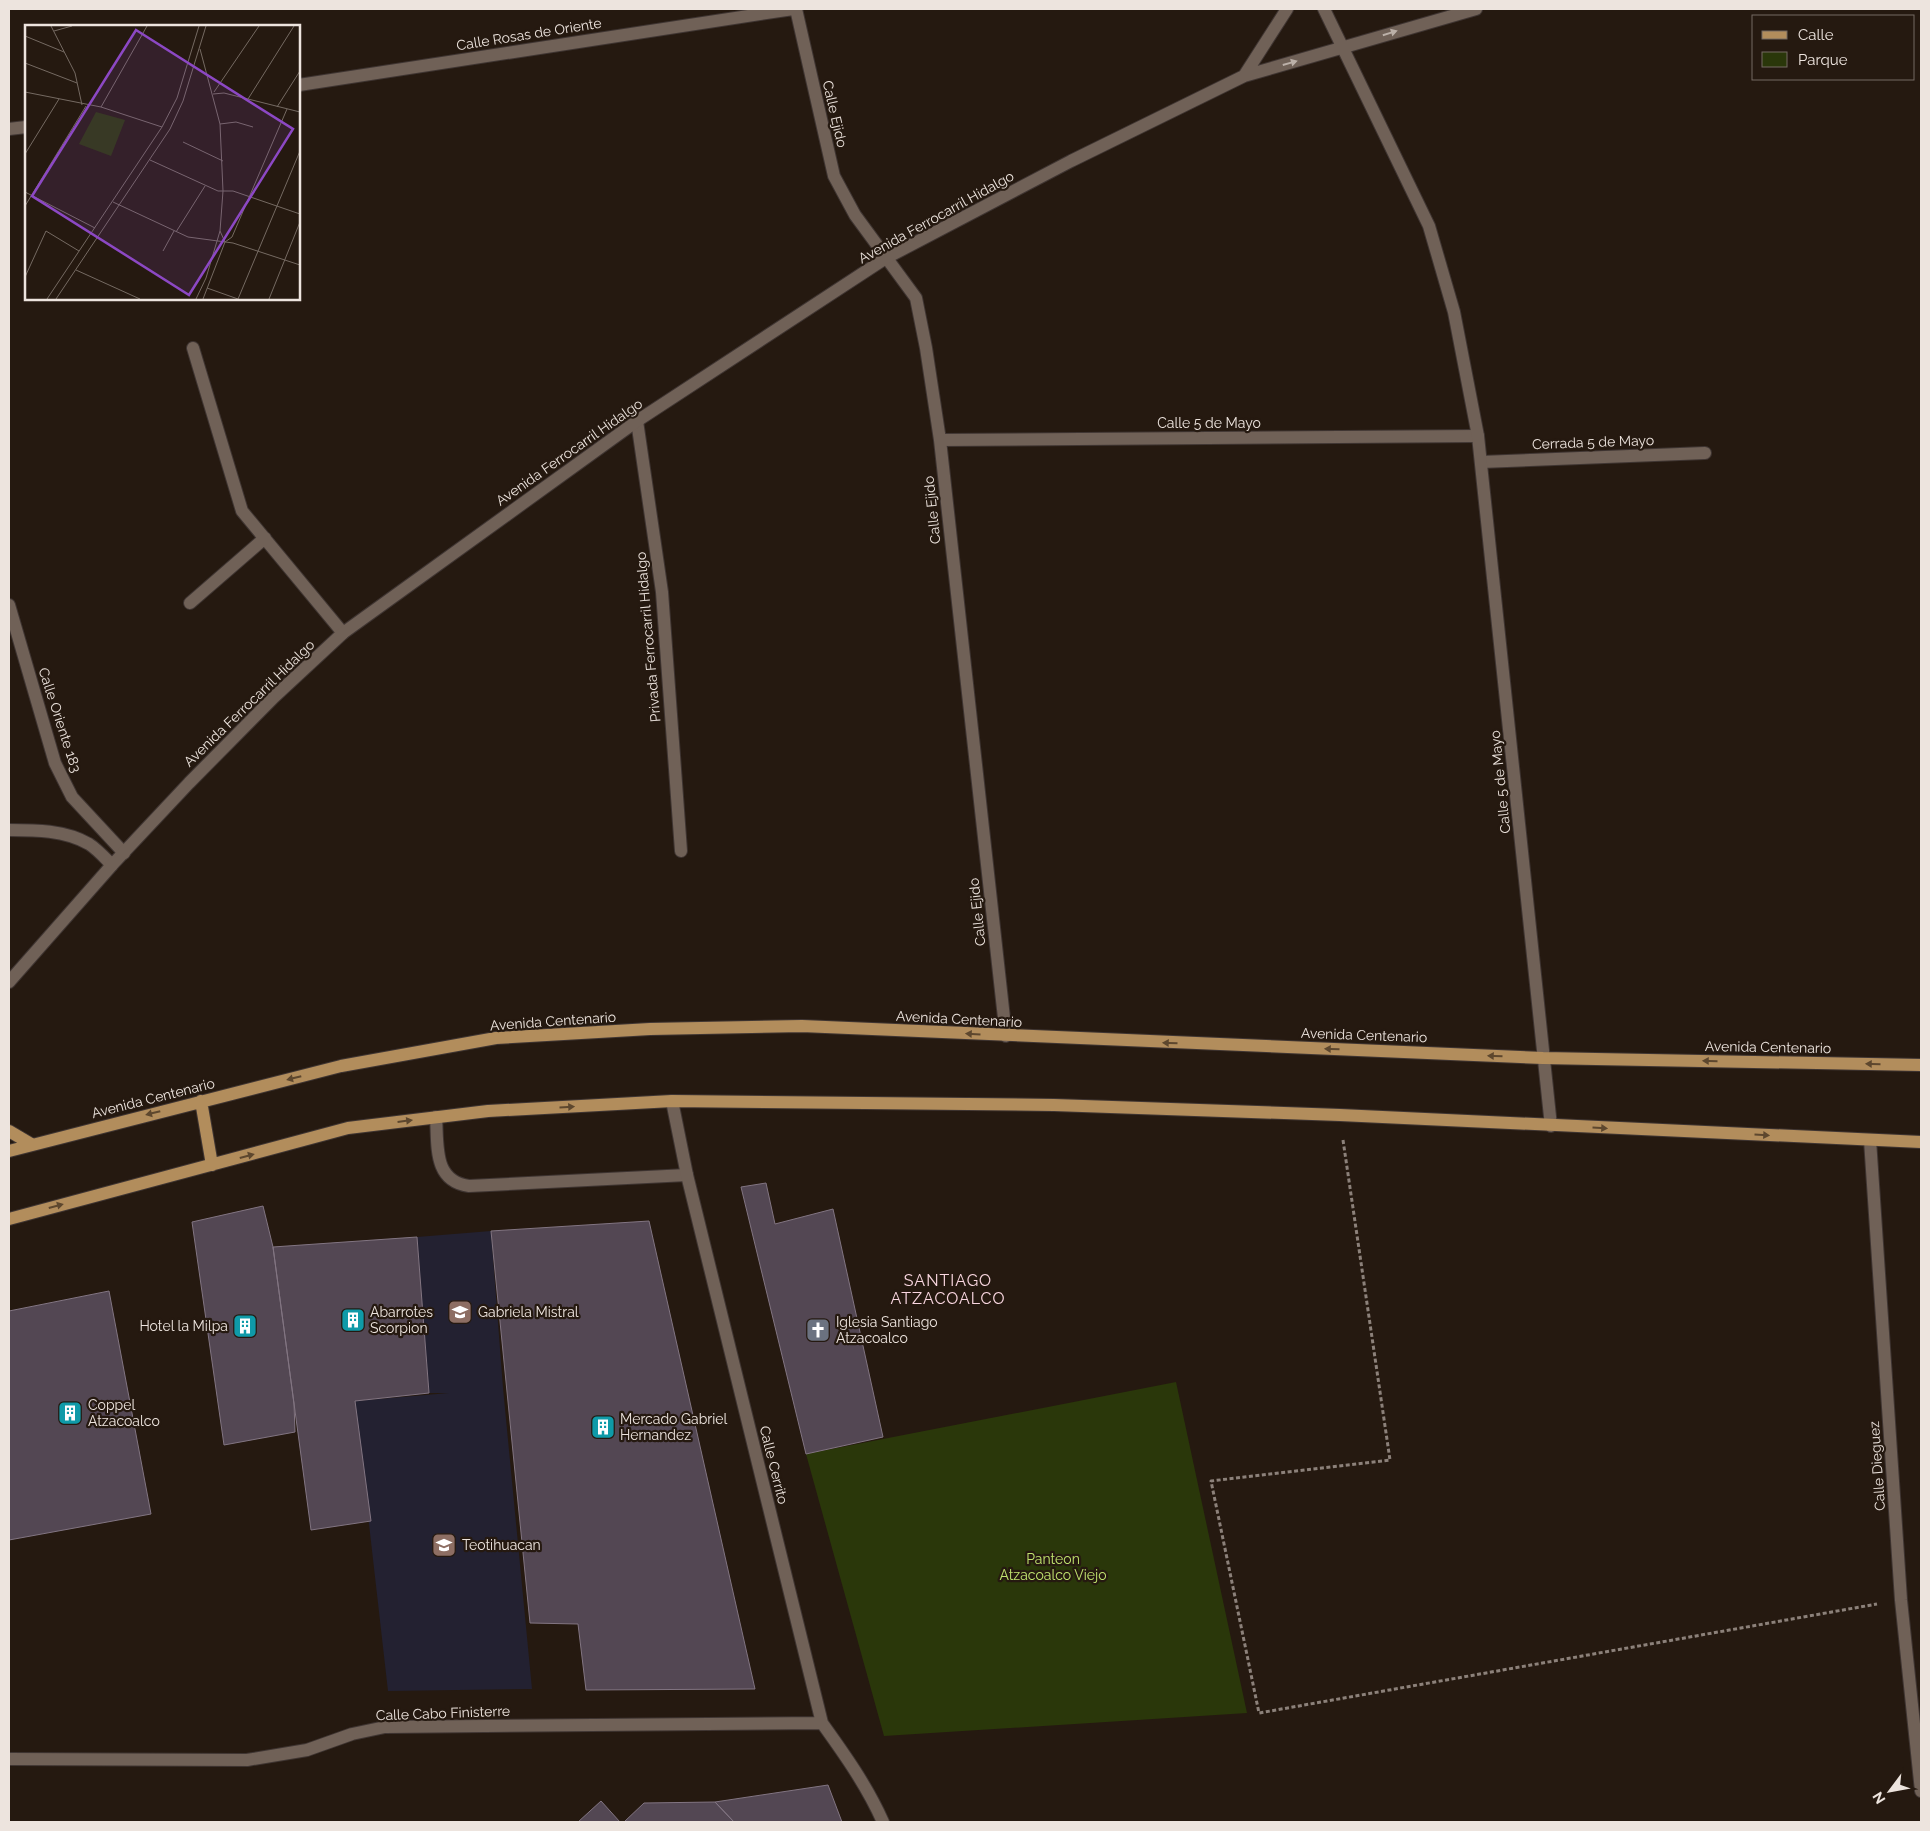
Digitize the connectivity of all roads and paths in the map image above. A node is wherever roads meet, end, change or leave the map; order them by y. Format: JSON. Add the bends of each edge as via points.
{"nodes":[{"id":1,"x":794,"y":9,"type":"edge"},
{"id":2,"x":1287,"y":9,"type":"edge"},
{"id":3,"x":1324,"y":9,"type":"edge"},
{"id":4,"x":1476,"y":9,"type":"edge"},
{"id":5,"x":1344,"y":48,"type":"junction"},
{"id":6,"x":1244,"y":76,"type":"junction"},
{"id":7,"x":300,"y":85,"type":"edge"},
{"id":8,"x":25,"y":127,"type":"edge"},
{"id":9,"x":9,"y":130,"type":"edge"},
{"id":10,"x":886,"y":258,"type":"junction"},
{"id":11,"x":193,"y":348,"type":"dead end"},
{"id":12,"x":637,"y":421,"type":"junction"},
{"id":13,"x":1478,"y":436,"type":"junction"},
{"id":14,"x":940,"y":440,"type":"junction"},
{"id":15,"x":1705,"y":453,"type":"dead end"},
{"id":16,"x":1481,"y":462,"type":"junction"},
{"id":17,"x":265,"y":538,"type":"junction"},
{"id":18,"x":190,"y":603,"type":"dead end"},
{"id":19,"x":9,"y":606,"type":"edge"},
{"id":20,"x":343,"y":632,"type":"junction"},
{"id":21,"x":9,"y":830,"type":"edge"},
{"id":22,"x":681,"y":851,"type":"dead end"},
{"id":23,"x":124,"y":853,"type":"junction"},
{"id":24,"x":112,"y":865,"type":"junction"},
{"id":25,"x":9,"y":982,"type":"edge"},
{"id":26,"x":1006,"y":1036,"type":"junction"},
{"id":27,"x":1544,"y":1058,"type":"junction"},
{"id":28,"x":1921,"y":1065,"type":"edge"},
{"id":29,"x":672,"y":1100,"type":"junction"},
{"id":30,"x":201,"y":1101,"type":"junction"},
{"id":31,"x":1340,"y":1115,"type":"junction"},
{"id":32,"x":436,"y":1117,"type":"junction"},
{"id":33,"x":1551,"y":1126,"type":"junction"},
{"id":34,"x":9,"y":1131,"type":"edge"},
{"id":35,"x":1870,"y":1140,"type":"junction"},
{"id":36,"x":1921,"y":1142,"type":"edge"},
{"id":37,"x":31,"y":1144,"type":"junction"},
{"id":38,"x":9,"y":1151,"type":"edge"},
{"id":39,"x":212,"y":1165,"type":"junction"},
{"id":40,"x":687,"y":1174,"type":"junction"},
{"id":41,"x":9,"y":1219,"type":"edge"},
{"id":42,"x":1901,"y":1600,"type":"junction"},
{"id":43,"x":822,"y":1723,"type":"junction"},
{"id":44,"x":9,"y":1759,"type":"edge"},
{"id":45,"x":1921,"y":1790,"type":"edge"},
{"id":46,"x":884,"y":1822,"type":"edge"}],
"edges":[{"from":1,"to":7,"type":"street","name":"Calle Rosas de Oriente"},
{"from":1,"to":10,"type":"street","name":"Calle Ejido","via":[[834,176],[855,215]]},
{"from":2,"to":6,"type":"street"},
{"from":3,"to":5,"type":"street","name":"Calle 5 de Mayo"},
{"from":5,"to":4,"type":"street","name":"Avenida Ferrocarril Hidalgo","one_way":true},
{"from":6,"to":5,"type":"street","name":"Avenida Ferrocarril Hidalgo","one_way":true},
{"from":5,"to":13,"type":"street","name":"Calle 5 de Mayo","via":[[1429,226],[1454,312]]},
{"from":6,"to":10,"type":"street","name":"Avenida Ferrocarril Hidalgo"},
{"from":8,"to":9,"type":"street"},
{"from":10,"to":12,"type":"street","name":"Avenida Ferrocarril Hidalgo"},
{"from":10,"to":14,"type":"street","name":"Calle Ejido","via":[[916,298]]},
{"from":11,"to":17,"type":"street","via":[[242,511]]},
{"from":12,"to":20,"type":"street","name":"Avenida Ferrocarril Hidalgo"},
{"from":12,"to":22,"type":"street","name":"Privada Ferrocarril Hidalgo","via":[[662,592]]},
{"from":13,"to":14,"type":"street","name":"Calle 5 de Mayo"},
{"from":13,"to":16,"type":"street","name":"Calle 5 de Mayo"},
{"from":14,"to":26,"type":"street","name":"Calle Ejido"},
{"from":15,"to":16,"type":"street","name":"Cerrada 5 de Mayo"},
{"from":16,"to":27,"type":"street","name":"Calle 5 de Mayo"},
{"from":17,"to":18,"type":"street"},
{"from":17,"to":20,"type":"street"},
{"from":19,"to":23,"type":"street","name":"Calle Oriente 183","via":[[63,781],[72,797]]},
{"from":20,"to":23,"type":"street","name":"Avenida Ferrocarril Hidalgo","via":[[274,696]]},
{"from":21,"to":24,"type":"street","via":[[72,837],[90,844]]},
{"from":23,"to":24,"type":"street","name":"Avenida Ferrocarril Hidalgo"},
{"from":24,"to":25,"type":"street","name":"Avenida Ferrocarril Hidalgo"},
{"from":27,"to":26,"type":"main road","name":"Avenida Centenario","one_way":true},
{"from":26,"to":30,"type":"main road","name":"Avenida Centenario","one_way":true,"via":[[802,1026],[496,1038],[342,1066]]},
{"from":28,"to":27,"type":"main road","name":"Avenida Centenario","one_way":true},
{"from":27,"to":33,"type":"street","name":"Calle 5 de Mayo"},
{"from":29,"to":31,"type":"main road","via":[[1054,1105]]},
{"from":32,"to":29,"type":"main road","one_way":true},
{"from":29,"to":40,"type":"street","name":"Calle Cerrito"},
{"from":30,"to":37,"type":"main road","name":"Avenida Centenario","one_way":true},
{"from":30,"to":39,"type":"main road"},
{"from":31,"to":33,"type":"main road"},
{"from":31,"to":42,"type":"path","via":[[1390,1460],[1211,1481],[1259,1713]]},
{"from":39,"to":32,"type":"main road","one_way":true,"via":[[348,1128]]},
{"from":32,"to":40,"type":"street","via":[[443,1172],[458,1185]]},
{"from":33,"to":35,"type":"main road","one_way":true},
{"from":34,"to":37,"type":"main road"},
{"from":35,"to":36,"type":"main road"},
{"from":35,"to":42,"type":"street","name":"Calle Dieguez"},
{"from":37,"to":38,"type":"main road","name":"Avenida Centenario"},
{"from":41,"to":39,"type":"main road","one_way":true},
{"from":40,"to":43,"type":"street","name":"Calle Cerrito"},
{"from":42,"to":45,"type":"street","name":"Calle Dieguez"},
{"from":43,"to":44,"type":"street","name":"Calle Cabo Finisterre","via":[[386,1727],[352,1734],[307,1750],[248,1760]]},
{"from":43,"to":46,"type":"street","name":"Calle Cerrito","via":[[854,1768]]}]}
